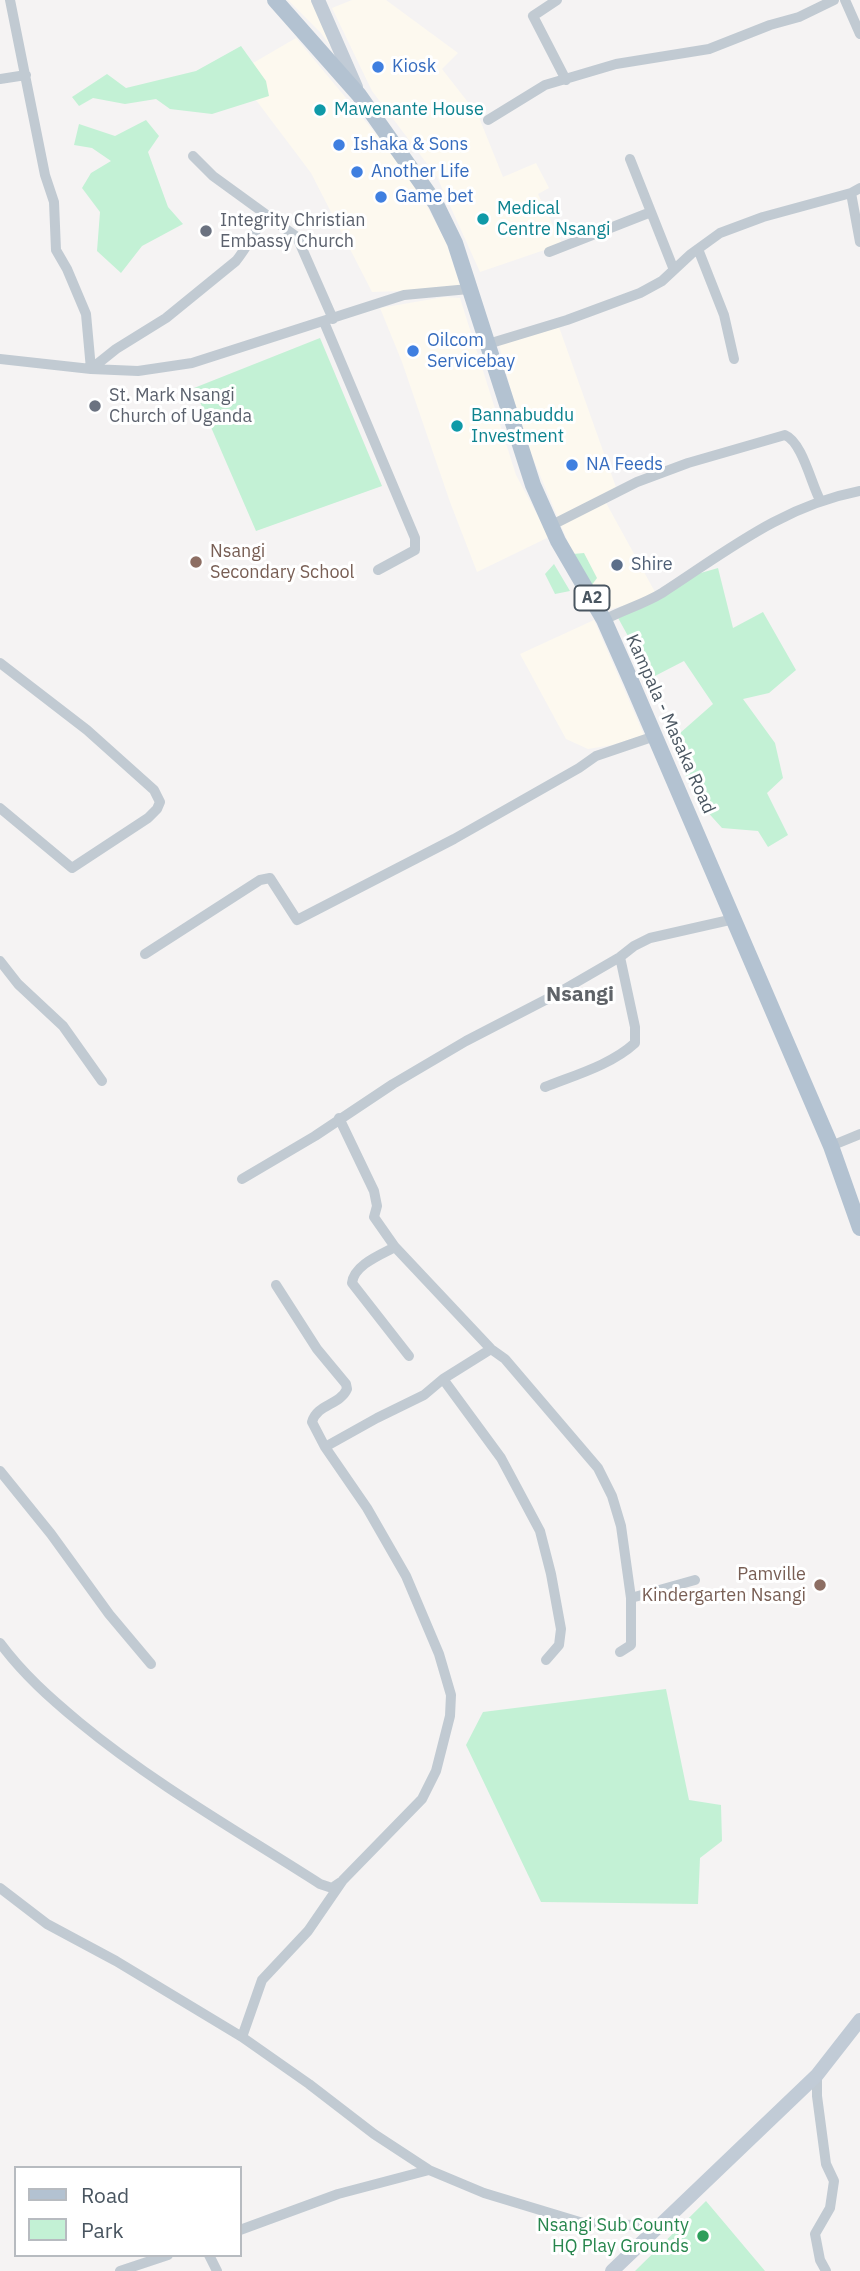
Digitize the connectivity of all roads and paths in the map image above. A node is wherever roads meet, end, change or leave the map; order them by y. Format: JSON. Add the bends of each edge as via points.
{"nodes":[{"id":1,"x":10,"y":0,"type":"edge"},
{"id":2,"x":275,"y":0,"type":"edge"},
{"id":3,"x":318,"y":0,"type":"edge"},
{"id":4,"x":557,"y":0,"type":"edge"},
{"id":5,"x":834,"y":0,"type":"edge"},
{"id":6,"x":845,"y":0,"type":"edge"},
{"id":7,"x":860,"y":34,"type":"edge"},
{"id":8,"x":26,"y":75,"type":"junction"},
{"id":9,"x":0,"y":79,"type":"edge"},
{"id":10,"x":566,"y":80,"type":"junction"},
{"id":11,"x":359,"y":95,"type":"junction"},
{"id":12,"x":488,"y":120,"type":"dead end"},
{"id":13,"x":193,"y":156,"type":"dead end"},
{"id":14,"x":630,"y":159,"type":"dead end"},
{"id":15,"x":855,"y":190,"type":"edge"},
{"id":16,"x":651,"y":212,"type":"junction"},
{"id":17,"x":267,"y":215,"type":"junction"},
{"id":18,"x":860,"y":242,"type":"edge"},
{"id":19,"x":698,"y":249,"type":"junction"},
{"id":20,"x":549,"y":252,"type":"dead end"},
{"id":21,"x":674,"y":270,"type":"junction"},
{"id":22,"x":469,"y":289,"type":"junction"},
{"id":23,"x":328,"y":321,"type":"junction"},
{"id":24,"x":488,"y":344,"type":"junction"},
{"id":25,"x":0,"y":359,"type":"edge"},
{"id":26,"x":734,"y":359,"type":"dead end"},
{"id":27,"x":91,"y":369,"type":"junction"},
{"id":28,"x":860,"y":491,"type":"edge"},
{"id":29,"x":820,"y":500,"type":"junction"},
{"id":30,"x":552,"y":525,"type":"junction"},
{"id":31,"x":378,"y":570,"type":"dead end"},
{"id":32,"x":604,"y":620,"type":"junction"},
{"id":33,"x":0,"y":663,"type":"edge"},
{"id":34,"x":655,"y":736,"type":"junction"},
{"id":35,"x":0,"y":807,"type":"edge"},
{"id":36,"x":734,"y":919,"type":"junction"},
{"id":37,"x":145,"y":954,"type":"dead end"},
{"id":38,"x":620,"y":957,"type":"junction"},
{"id":39,"x":0,"y":961,"type":"edge"},
{"id":40,"x":102,"y":1081,"type":"dead end"},
{"id":41,"x":545,"y":1087,"type":"dead end"},
{"id":42,"x":340,"y":1118,"type":"junction"},
{"id":43,"x":860,"y":1134,"type":"edge"},
{"id":44,"x":831,"y":1146,"type":"junction"},
{"id":45,"x":242,"y":1179,"type":"dead end"},
{"id":46,"x":860,"y":1228,"type":"edge"},
{"id":47,"x":396,"y":1247,"type":"junction"},
{"id":48,"x":276,"y":1285,"type":"dead end"},
{"id":49,"x":491,"y":1349,"type":"junction"},
{"id":50,"x":409,"y":1356,"type":"dead end"},
{"id":51,"x":443,"y":1379,"type":"junction"},
{"id":52,"x":325,"y":1447,"type":"junction"},
{"id":53,"x":0,"y":1471,"type":"edge"},
{"id":54,"x":695,"y":1580,"type":"dead end"},
{"id":55,"x":631,"y":1598,"type":"junction"},
{"id":56,"x":0,"y":1643,"type":"edge"},
{"id":57,"x":620,"y":1652,"type":"dead end"},
{"id":58,"x":546,"y":1660,"type":"dead end"},
{"id":59,"x":151,"y":1664,"type":"dead end"},
{"id":60,"x":343,"y":1880,"type":"junction"},
{"id":61,"x":0,"y":1888,"type":"edge"},
{"id":62,"x":860,"y":2020,"type":"edge"},
{"id":63,"x":242,"y":2037,"type":"junction"},
{"id":64,"x":817,"y":2075,"type":"junction"},
{"id":65,"x":429,"y":2171,"type":"junction"},
{"id":66,"x":242,"y":2229,"type":"edge"},
{"id":67,"x":651,"y":2232,"type":"junction"},
{"id":68,"x":162,"y":2257,"type":"edge"},
{"id":69,"x":120,"y":2271,"type":"edge"},
{"id":70,"x":612,"y":2271,"type":"edge"},
{"id":71,"x":826,"y":2271,"type":"edge"}],
"edges":[{"from":1,"to":8,"type":"street"},
{"from":2,"to":11,"type":"main road","name":"Kampala - Masaka Road","number":"A2"},
{"from":3,"to":11,"type":"street"},
{"from":4,"to":10,"type":"street","via":[[533,16]]},
{"from":5,"to":10,"type":"street","via":[[709,49],[616,64]]},
{"from":6,"to":7,"type":"street"},
{"from":8,"to":9,"type":"street"},
{"from":8,"to":27,"type":"street","via":[[54,202],[56,250],[86,314]]},
{"from":10,"to":12,"type":"street","via":[[545,85]]},
{"from":11,"to":22,"type":"main road","name":"Kampala - Masaka Road","number":"A2","via":[[436,204],[455,243]]},
{"from":13,"to":17,"type":"street"},
{"from":14,"to":16,"type":"street"},
{"from":15,"to":18,"type":"street"},
{"from":15,"to":19,"type":"street","via":[[762,217],[720,233]]},
{"from":16,"to":20,"type":"street"},
{"from":16,"to":21,"type":"street"},
{"from":17,"to":23,"type":"street","via":[[297,237]]},
{"from":17,"to":27,"type":"street","via":[[236,261],[166,318]]},
{"from":19,"to":21,"type":"street"},
{"from":19,"to":26,"type":"street","via":[[724,315]]},
{"from":21,"to":24,"type":"street","via":[[640,293]]},
{"from":22,"to":23,"type":"street","via":[[404,295]]},
{"from":22,"to":24,"type":"main road","name":"Kampala - Masaka Road","number":"A2"},
{"from":23,"to":27,"type":"street","via":[[192,363],[138,371]]},
{"from":23,"to":31,"type":"street","via":[[415,538],[415,550]]},
{"from":24,"to":30,"type":"main road","name":"Kampala - Masaka Road","number":"A2","via":[[511,423]]},
{"from":25,"to":27,"type":"street"},
{"from":28,"to":29,"type":"street"},
{"from":29,"to":30,"type":"street","via":[[800,454],[785,435],[688,463]]},
{"from":29,"to":32,"type":"street","via":[[732,546],[660,594]]},
{"from":30,"to":32,"type":"main road","name":"Kampala - Masaka Road","number":"A2"},
{"from":32,"to":34,"type":"main road","name":"Kampala - Masaka Road","number":"A2"},
{"from":33,"to":35,"type":"street","via":[[87,730],[154,790],[160,802],[148,818],[72,869]]},
{"from":34,"to":36,"type":"main road","name":"Kampala - Masaka Road","number":"A2"},
{"from":34,"to":37,"type":"street","via":[[596,756],[454,839],[297,920],[270,878],[260,880]]},
{"from":36,"to":38,"type":"street","via":[[650,938]]},
{"from":36,"to":44,"type":"main road","name":"Kampala - Masaka Road","number":"A2"},
{"from":38,"to":41,"type":"street","via":[[635,1043],[595,1068]]},
{"from":38,"to":42,"type":"street","via":[[466,1041]]},
{"from":39,"to":40,"type":"street","via":[[63,1026]]},
{"from":42,"to":45,"type":"street"},
{"from":42,"to":47,"type":"street","via":[[377,1199],[375,1220]]},
{"from":43,"to":44,"type":"street"},
{"from":44,"to":46,"type":"main road","name":"Kampala - Masaka Road","number":"A2"},
{"from":47,"to":49,"type":"street"},
{"from":47,"to":50,"type":"street","via":[[361,1267],[352,1283]]},
{"from":48,"to":52,"type":"street","via":[[347,1388],[344,1396],[314,1415],[312,1422]]},
{"from":49,"to":51,"type":"street"},
{"from":49,"to":55,"type":"street","via":[[505,1359],[598,1468],[621,1526]]},
{"from":51,"to":52,"type":"street","via":[[424,1395]]},
{"from":51,"to":58,"type":"street","via":[[501,1458],[540,1531],[561,1629],[559,1645]]},
{"from":52,"to":60,"type":"street","via":[[406,1576],[451,1695],[445,1739],[422,1798]]},
{"from":53,"to":59,"type":"street"},
{"from":54,"to":55,"type":"street"},
{"from":55,"to":57,"type":"street","via":[[631,1645]]},
{"from":56,"to":60,"type":"street","via":[[36,1686],[149,1775],[320,1884],[331,1888]]},
{"from":60,"to":63,"type":"street","via":[[308,1931],[262,1980]]},
{"from":61,"to":63,"type":"street","via":[[47,1924]]},
{"from":62,"to":64,"type":"street"},
{"from":63,"to":65,"type":"street"},
{"from":64,"to":67,"type":"street"},
{"from":64,"to":71,"type":"street","via":[[825,2164],[834,2181],[830,2208],[816,2234]]},
{"from":65,"to":66,"type":"street","via":[[338,2194]]},
{"from":65,"to":67,"type":"street","via":[[583,2223],[633,2225]]},
{"from":67,"to":70,"type":"street"},
{"from":68,"to":69,"type":"street"}]}
